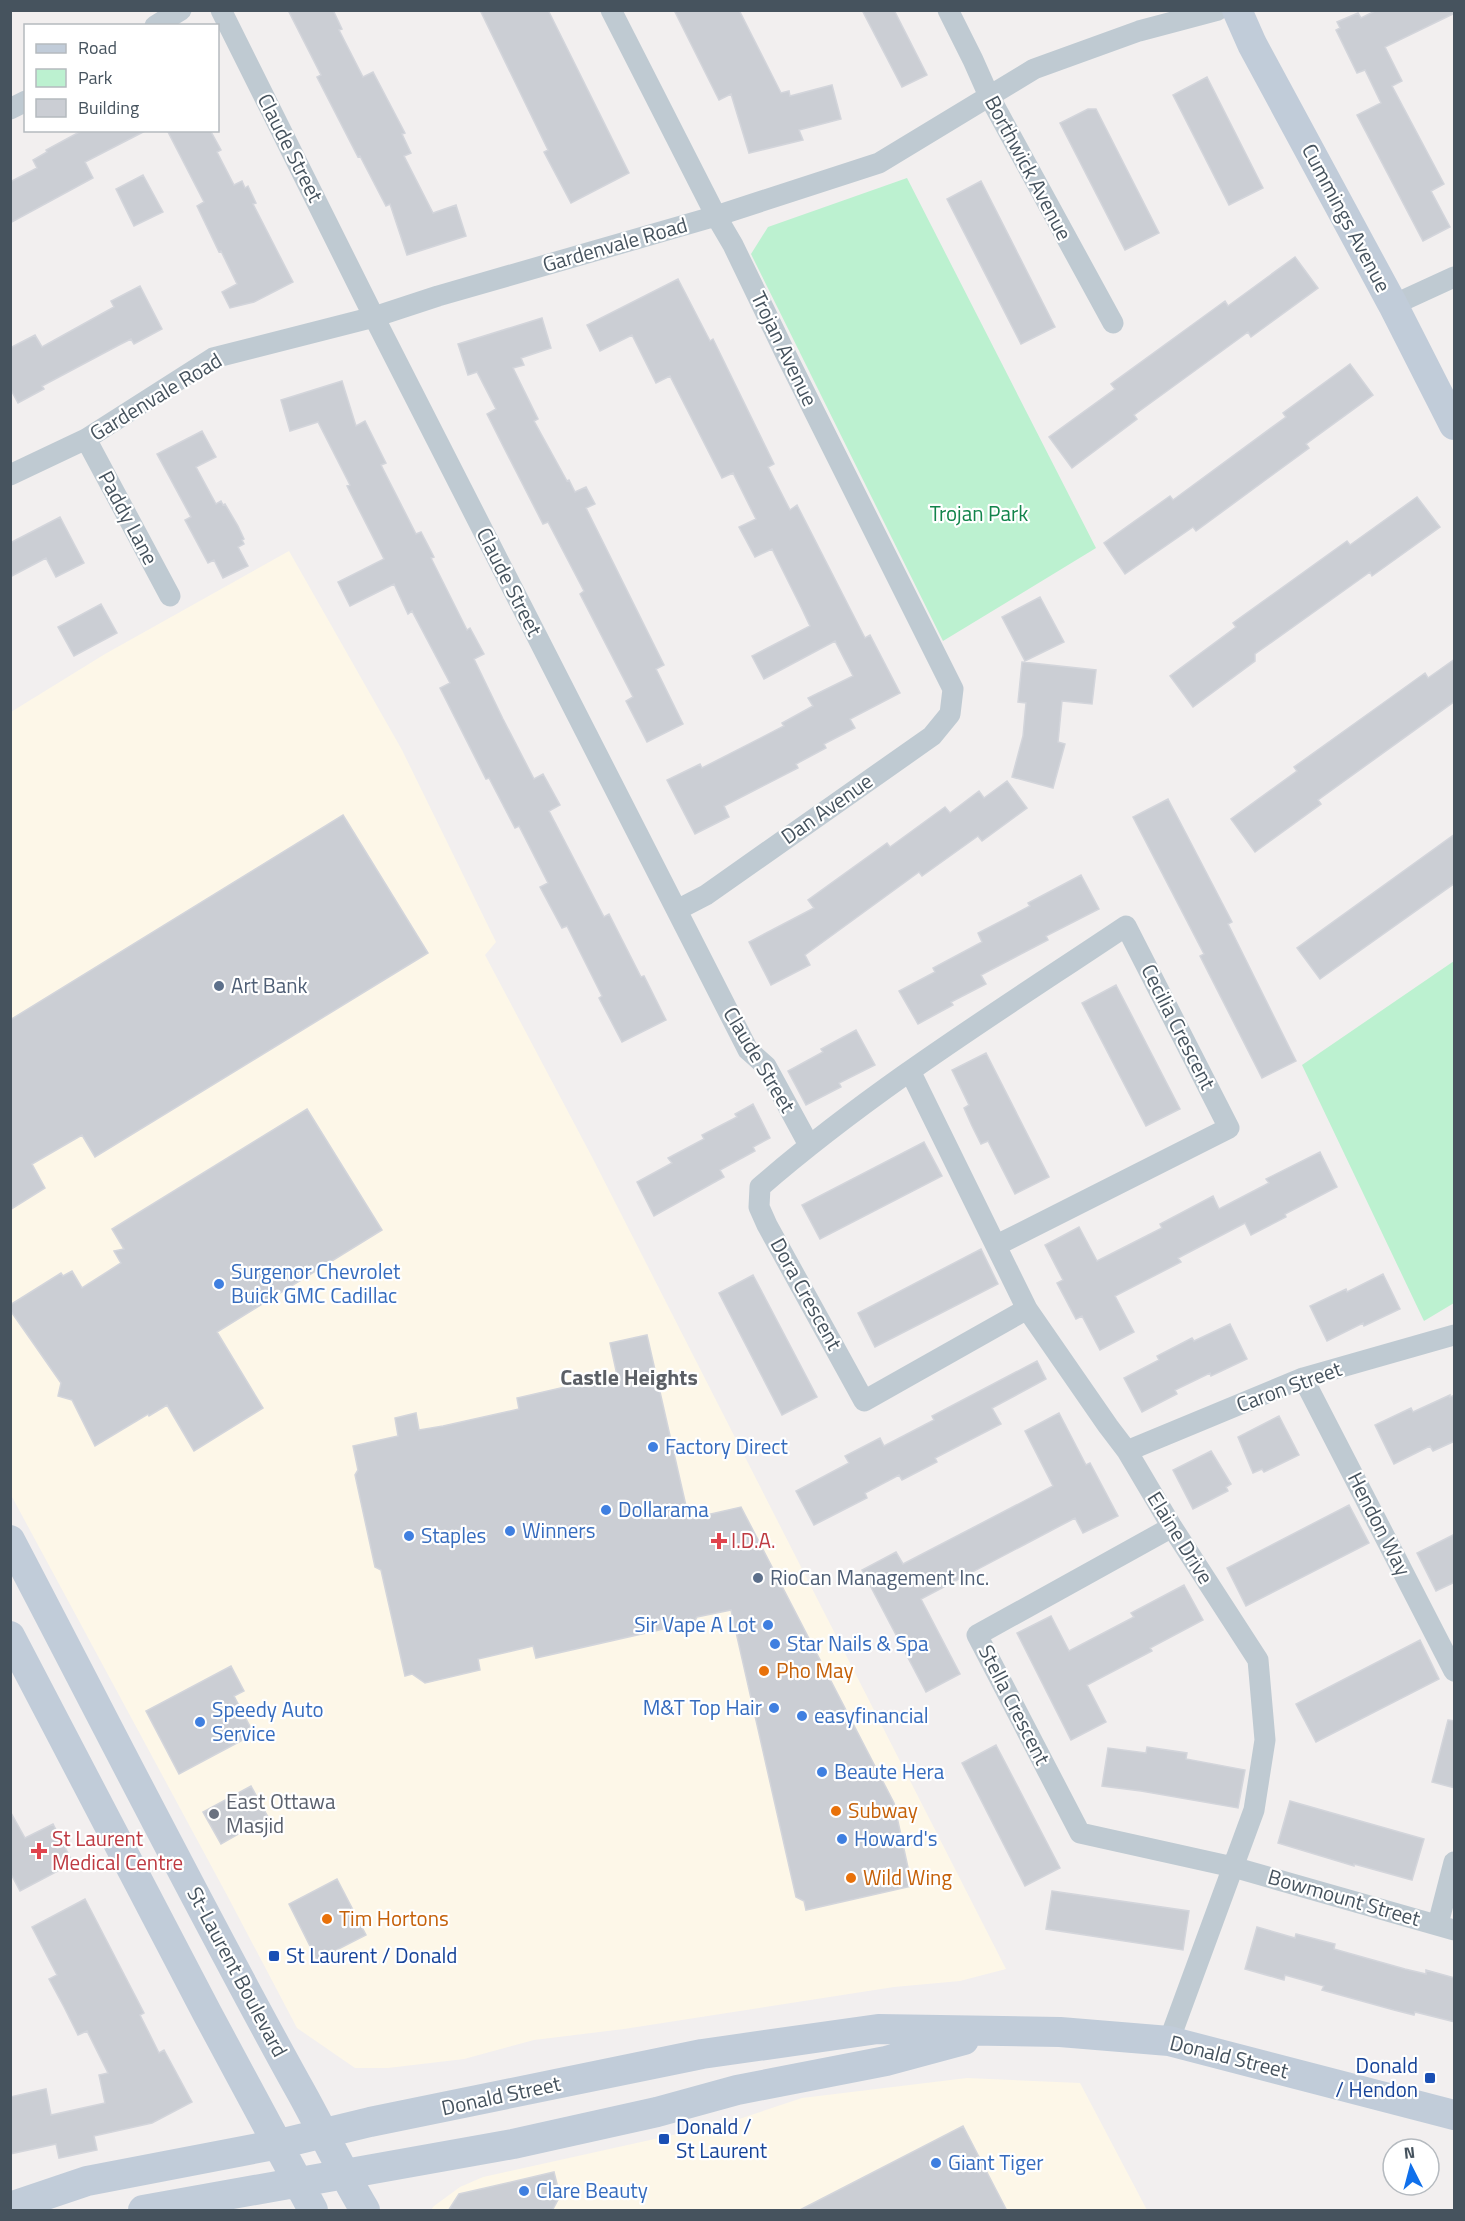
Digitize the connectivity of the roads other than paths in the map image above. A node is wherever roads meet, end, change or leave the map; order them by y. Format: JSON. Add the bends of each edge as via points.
{"nodes":[{"id":1,"x":181,"y":10,"type":"edge"},
{"id":2,"x":221,"y":10,"type":"edge"},
{"id":3,"x":611,"y":10,"type":"edge"},
{"id":4,"x":948,"y":10,"type":"edge"},
{"id":5,"x":1218,"y":10,"type":"edge"},
{"id":6,"x":1238,"y":10,"type":"edge"},
{"id":7,"x":158,"y":24,"type":"edge"},
{"id":8,"x":989,"y":96,"type":"junction"},
{"id":9,"x":24,"y":102,"type":"edge"},
{"id":10,"x":10,"y":109,"type":"edge"},
{"id":11,"x":716,"y":216,"type":"junction"},
{"id":12,"x":1455,"y":277,"type":"edge"},
{"id":13,"x":1393,"y":305,"type":"junction"},
{"id":14,"x":374,"y":317,"type":"junction"},
{"id":15,"x":1113,"y":323,"type":"dead end"},
{"id":16,"x":1455,"y":425,"type":"edge"},
{"id":17,"x":86,"y":440,"type":"junction"},
{"id":18,"x":10,"y":475,"type":"edge"},
{"id":19,"x":170,"y":596,"type":"dead end"},
{"id":20,"x":953,"y":689,"type":"joint"},
{"id":21,"x":677,"y":910,"type":"junction"},
{"id":22,"x":910,"y":1071,"type":"junction"},
{"id":23,"x":809,"y":1145,"type":"junction"},
{"id":24,"x":997,"y":1245,"type":"junction"},
{"id":25,"x":1027,"y":1309,"type":"junction"},
{"id":26,"x":1455,"y":1335,"type":"edge"},
{"id":27,"x":1303,"y":1378,"type":"junction"},
{"id":28,"x":1127,"y":1451,"type":"junction"},
{"id":29,"x":1172,"y":1527,"type":"junction"},
{"id":30,"x":10,"y":1540,"type":"edge"},
{"id":31,"x":10,"y":1636,"type":"edge"},
{"id":32,"x":1455,"y":1671,"type":"edge"},
{"id":33,"x":1455,"y":1862,"type":"edge"},
{"id":34,"x":1233,"y":1866,"type":"junction"},
{"id":35,"x":1446,"y":1927,"type":"edge"},
{"id":36,"x":998,"y":2031,"type":"junction"},
{"id":37,"x":1169,"y":2041,"type":"junction"},
{"id":38,"x":1455,"y":2115,"type":"edge"},
{"id":39,"x":323,"y":2135,"type":"junction"},
{"id":40,"x":279,"y":2144,"type":"junction"},
{"id":41,"x":342,"y":2174,"type":"junction"},
{"id":42,"x":299,"y":2182,"type":"junction"},
{"id":43,"x":10,"y":2207,"type":"edge"},
{"id":44,"x":143,"y":2211,"type":"edge"},
{"id":45,"x":313,"y":2211,"type":"edge"},
{"id":46,"x":365,"y":2211,"type":"edge"}],
"edges":[{"from":1,"to":7,"type":"street"},
{"from":2,"to":14,"type":"street","name":"Claude Street"},
{"from":3,"to":11,"type":"street","name":"Trojan Avenue"},
{"from":4,"to":8,"type":"street","name":"Borthwick Avenue"},
{"from":5,"to":8,"type":"street","name":"Gardenvale Road","via":[[1139,31],[1034,69]]},
{"from":6,"to":13,"type":"street","name":"Cummings Avenue","via":[[1252,44]]},
{"from":8,"to":11,"type":"street","name":"Gardenvale Road","via":[[879,163]]},
{"from":8,"to":15,"type":"street","name":"Borthwick Avenue"},
{"from":9,"to":10,"type":"street"},
{"from":11,"to":14,"type":"street","name":"Gardenvale Road"},
{"from":11,"to":20,"type":"street","name":"Trojan Avenue"},
{"from":12,"to":13,"type":"street"},
{"from":13,"to":16,"type":"street","name":"Cummings Avenue"},
{"from":14,"to":17,"type":"street","name":"Gardenvale Road","via":[[213,358]]},
{"from":14,"to":21,"type":"street","name":"Claude Street"},
{"from":17,"to":18,"type":"street","name":"Gardenvale Road"},
{"from":17,"to":19,"type":"street","name":"Paddy Lane"},
{"from":20,"to":21,"type":"street","name":"Dan Avenue","via":[[950,714],[932,736],[706,895]]},
{"from":21,"to":23,"type":"street","name":"Claude Street","via":[[748,1050],[766,1066]]},
{"from":22,"to":23,"type":"street","name":"Dora Crescent"},
{"from":22,"to":24,"type":"street","name":"Elaine Drive"},
{"from":22,"to":24,"type":"street","name":"Cecilia Crescent","via":[[1126,926],[1229,1128]]},
{"from":23,"to":25,"type":"street","name":"Dora Crescent","via":[[760,1187],[759,1207],[864,1401]]},
{"from":24,"to":25,"type":"street","name":"Elaine Drive"},
{"from":25,"to":28,"type":"street","name":"Elaine Drive"},
{"from":26,"to":27,"type":"street","name":"Caron Street"},
{"from":27,"to":28,"type":"street","name":"Caron Street"},
{"from":27,"to":32,"type":"street","name":"Hendon Way"},
{"from":28,"to":29,"type":"street","name":"Elaine Drive"},
{"from":29,"to":34,"type":"street","name":"Elaine Drive","via":[[1258,1660],[1265,1740],[1254,1810]]},
{"from":29,"to":34,"type":"street","name":"Stella Crescent","via":[[977,1635],[1080,1833]]},
{"from":30,"to":39,"type":"street","name":"St-Laurent Boulevard"},
{"from":31,"to":40,"type":"street"},
{"from":33,"to":35,"type":"street"},
{"from":34,"to":35,"type":"street","name":"Bowmount Street"},
{"from":34,"to":37,"type":"street","name":"Elaine Drive"},
{"from":36,"to":37,"type":"street","name":"Donald Street","via":[[1060,2031]]},
{"from":36,"to":39,"type":"street","name":"Donald Street","via":[[878,2029],[746,2046],[370,2122]]},
{"from":36,"to":41,"type":"street","name":"Donald Street","via":[[886,2061],[737,2090],[657,2112]]},
{"from":37,"to":38,"type":"street","name":"Donald Street"},
{"from":39,"to":40,"type":"street","name":"Donald Street"},
{"from":39,"to":41,"type":"street","name":"St-Laurent Boulevard"},
{"from":40,"to":42,"type":"street"},
{"from":40,"to":43,"type":"street","name":"Donald Street","via":[[87,2181]]},
{"from":41,"to":42,"type":"street","name":"Donald Street"},
{"from":41,"to":46,"type":"street","name":"St-Laurent Boulevard"},
{"from":42,"to":44,"type":"street","name":"Donald Street"},
{"from":42,"to":45,"type":"street"}]}
